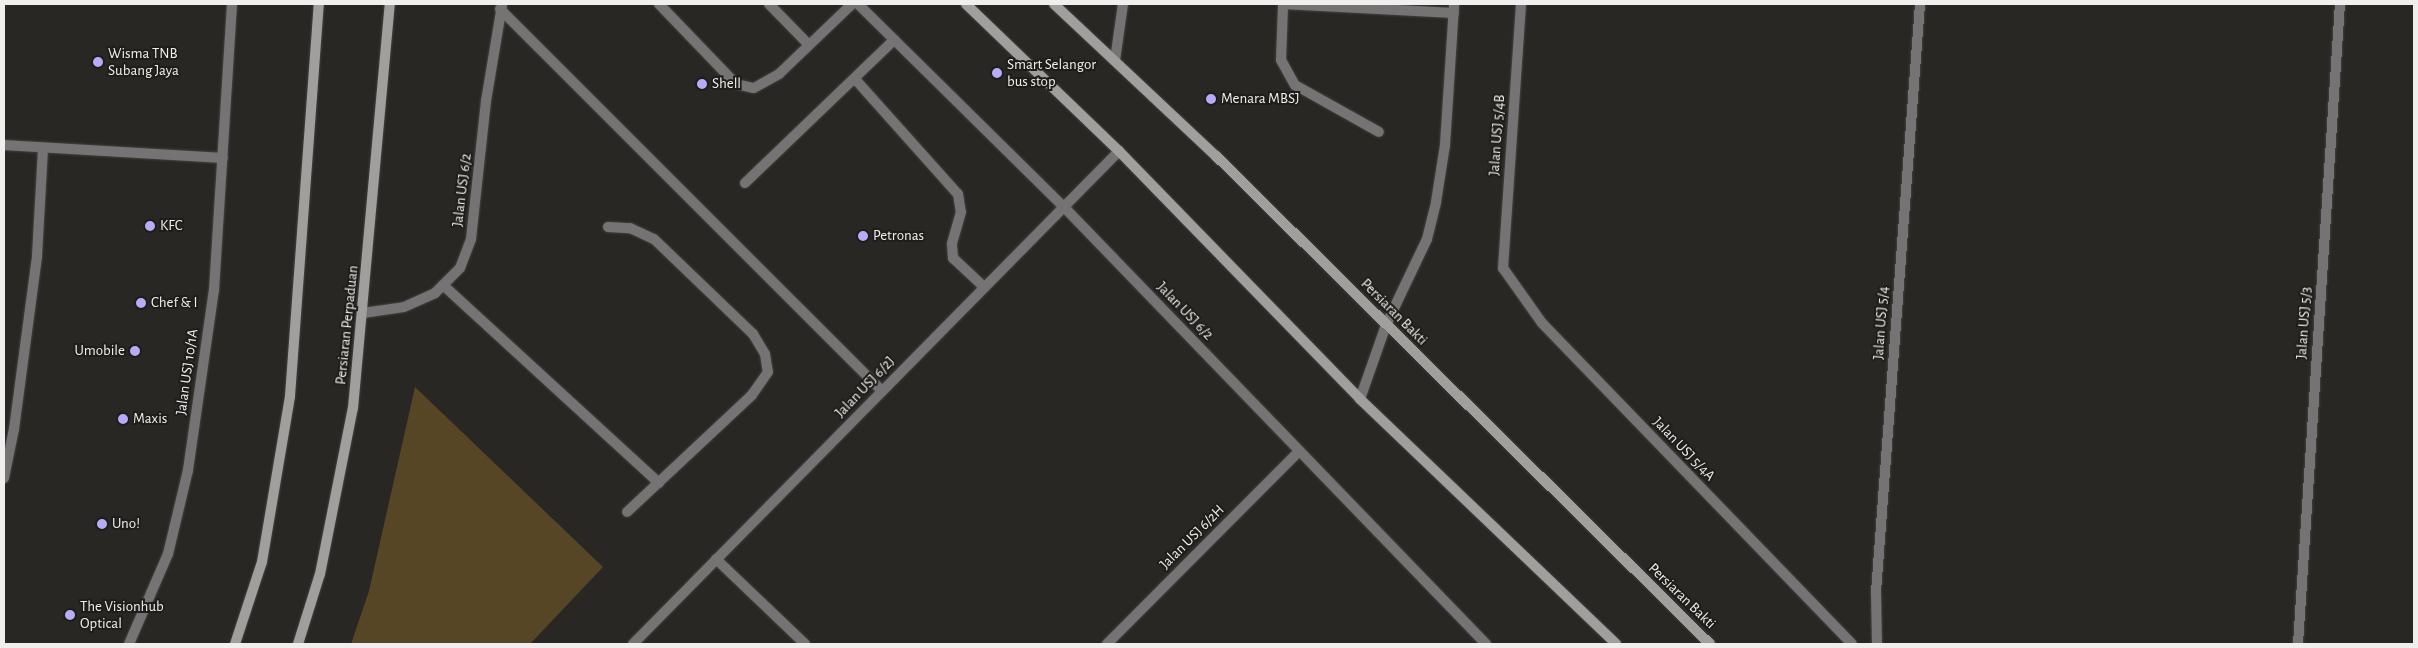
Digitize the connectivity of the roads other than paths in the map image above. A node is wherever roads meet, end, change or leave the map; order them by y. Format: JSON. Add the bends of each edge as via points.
{"nodes":[{"id":1,"x":232,"y":4,"type":"edge"},
{"id":2,"x":319,"y":4,"type":"edge"},
{"id":3,"x":659,"y":4,"type":"edge"},
{"id":4,"x":769,"y":4,"type":"edge"},
{"id":5,"x":852,"y":4,"type":"edge"},
{"id":6,"x":858,"y":4,"type":"edge"},
{"id":7,"x":966,"y":4,"type":"edge"},
{"id":8,"x":1054,"y":4,"type":"edge"},
{"id":9,"x":1123,"y":4,"type":"edge"},
{"id":10,"x":1521,"y":4,"type":"edge"},
{"id":11,"x":1920,"y":4,"type":"edge"},
{"id":12,"x":2340,"y":4,"type":"edge"},
{"id":13,"x":1283,"y":5,"type":"edge"},
{"id":14,"x":391,"y":6,"type":"edge"},
{"id":15,"x":501,"y":6,"type":"edge"},
{"id":16,"x":1454,"y":8,"type":"edge"},
{"id":17,"x":894,"y":40,"type":"junction"},
{"id":18,"x":809,"y":45,"type":"junction"},
{"id":19,"x":1115,"y":60,"type":"junction"},
{"id":20,"x":855,"y":78,"type":"junction"},
{"id":21,"x":1379,"y":132,"type":"dead end"},
{"id":22,"x":4,"y":145,"type":"edge"},
{"id":23,"x":43,"y":148,"type":"junction"},
{"id":24,"x":1119,"y":150,"type":"junction"},
{"id":25,"x":223,"y":158,"type":"junction"},
{"id":26,"x":745,"y":183,"type":"dead end"},
{"id":27,"x":1063,"y":206,"type":"junction"},
{"id":28,"x":608,"y":227,"type":"dead end"},
{"id":29,"x":1503,"y":268,"type":"joint"},
{"id":30,"x":443,"y":284,"type":"junction"},
{"id":31,"x":984,"y":287,"type":"junction"},
{"id":32,"x":363,"y":313,"type":"junction"},
{"id":33,"x":1386,"y":325,"type":"junction"},
{"id":34,"x":882,"y":391,"type":"junction"},
{"id":35,"x":1360,"y":399,"type":"junction"},
{"id":36,"x":1299,"y":451,"type":"junction"},
{"id":37,"x":4,"y":478,"type":"edge"},
{"id":38,"x":659,"y":483,"type":"junction"},
{"id":39,"x":628,"y":512,"type":"dead end"},
{"id":40,"x":716,"y":560,"type":"junction"},
{"id":41,"x":129,"y":644,"type":"edge"},
{"id":42,"x":235,"y":644,"type":"edge"},
{"id":43,"x":298,"y":644,"type":"edge"},
{"id":44,"x":633,"y":644,"type":"edge"},
{"id":45,"x":805,"y":644,"type":"edge"},
{"id":46,"x":1107,"y":644,"type":"edge"},
{"id":47,"x":1486,"y":644,"type":"edge"},
{"id":48,"x":1616,"y":644,"type":"edge"},
{"id":49,"x":1710,"y":644,"type":"edge"},
{"id":50,"x":1852,"y":644,"type":"edge"},
{"id":51,"x":1877,"y":644,"type":"edge"},
{"id":52,"x":2298,"y":644,"type":"edge"}],
"edges":[{"from":1,"to":25,"type":"street","name":"Jalan USJ 10/1A"},
{"from":2,"to":42,"type":"street","via":[[290,396],[262,562]]},
{"from":3,"to":18,"type":"street","via":[[736,84],[754,88],[779,74]]},
{"from":4,"to":18,"type":"street"},
{"from":5,"to":18,"type":"street"},
{"from":6,"to":17,"type":"street","name":"Jalan USJ 6/2"},
{"from":7,"to":24,"type":"street"},
{"from":8,"to":19,"type":"street","name":"Persiaran Bakti"},
{"from":9,"to":19,"type":"street"},
{"from":10,"to":29,"type":"street","name":"Jalan USJ 5/4B"},
{"from":11,"to":51,"type":"street","name":"Jalan USJ 5/4","via":[[1876,592]]},
{"from":12,"to":52,"type":"street","name":"Jalan USJ 5/3"},
{"from":13,"to":16,"type":"street"},
{"from":13,"to":21,"type":"street","via":[[1281,60],[1295,85]]},
{"from":14,"to":32,"type":"street","name":"Persiaran Perpaduan"},
{"from":15,"to":30,"type":"street","name":"Jalan USJ 6/2","via":[[486,102],[471,239],[460,268]]},
{"from":15,"to":34,"type":"street"},
{"from":16,"to":33,"type":"street","via":[[1445,145],[1436,202],[1427,239]]},
{"from":17,"to":20,"type":"street"},
{"from":17,"to":27,"type":"street","name":"Jalan USJ 6/2"},
{"from":19,"to":33,"type":"street","name":"Persiaran Bakti"},
{"from":20,"to":26,"type":"street"},
{"from":20,"to":31,"type":"street","via":[[958,194],[961,212],[952,244],[953,258]]},
{"from":22,"to":23,"type":"street"},
{"from":23,"to":25,"type":"street"},
{"from":23,"to":37,"type":"street","via":[[37,256],[14,429]]},
{"from":24,"to":27,"type":"street","name":"Jalan USJ 6/2J"},
{"from":24,"to":35,"type":"street"},
{"from":25,"to":41,"type":"street","name":"Jalan USJ 10/1A","via":[[214,290],[188,470],[168,554]]},
{"from":27,"to":31,"type":"street","name":"Jalan USJ 6/2J"},
{"from":27,"to":36,"type":"street","name":"Jalan USJ 6/2"},
{"from":28,"to":38,"type":"street","via":[[630,228],[654,239],[753,334],[766,354],[768,372],[752,395]]},
{"from":29,"to":50,"type":"street","name":"Jalan USJ 5/4A","via":[[1542,323]]},
{"from":30,"to":32,"type":"street","name":"Jalan USJ 6/2","via":[[435,293],[404,307]]},
{"from":30,"to":38,"type":"street"},
{"from":31,"to":34,"type":"street","name":"Jalan USJ 6/2J"},
{"from":32,"to":43,"type":"street","name":"Persiaran Perpaduan","via":[[353,408],[338,485],[320,574]]},
{"from":33,"to":35,"type":"street"},
{"from":33,"to":49,"type":"street","name":"Persiaran Bakti"},
{"from":34,"to":40,"type":"street","name":"Jalan USJ 6/2J"},
{"from":35,"to":48,"type":"street"},
{"from":36,"to":46,"type":"street","name":"Jalan USJ 6/2H"},
{"from":36,"to":47,"type":"street","name":"Jalan USJ 6/2"},
{"from":38,"to":39,"type":"street"},
{"from":40,"to":44,"type":"street","name":"Jalan USJ 6/2J"},
{"from":40,"to":45,"type":"street"}]}
